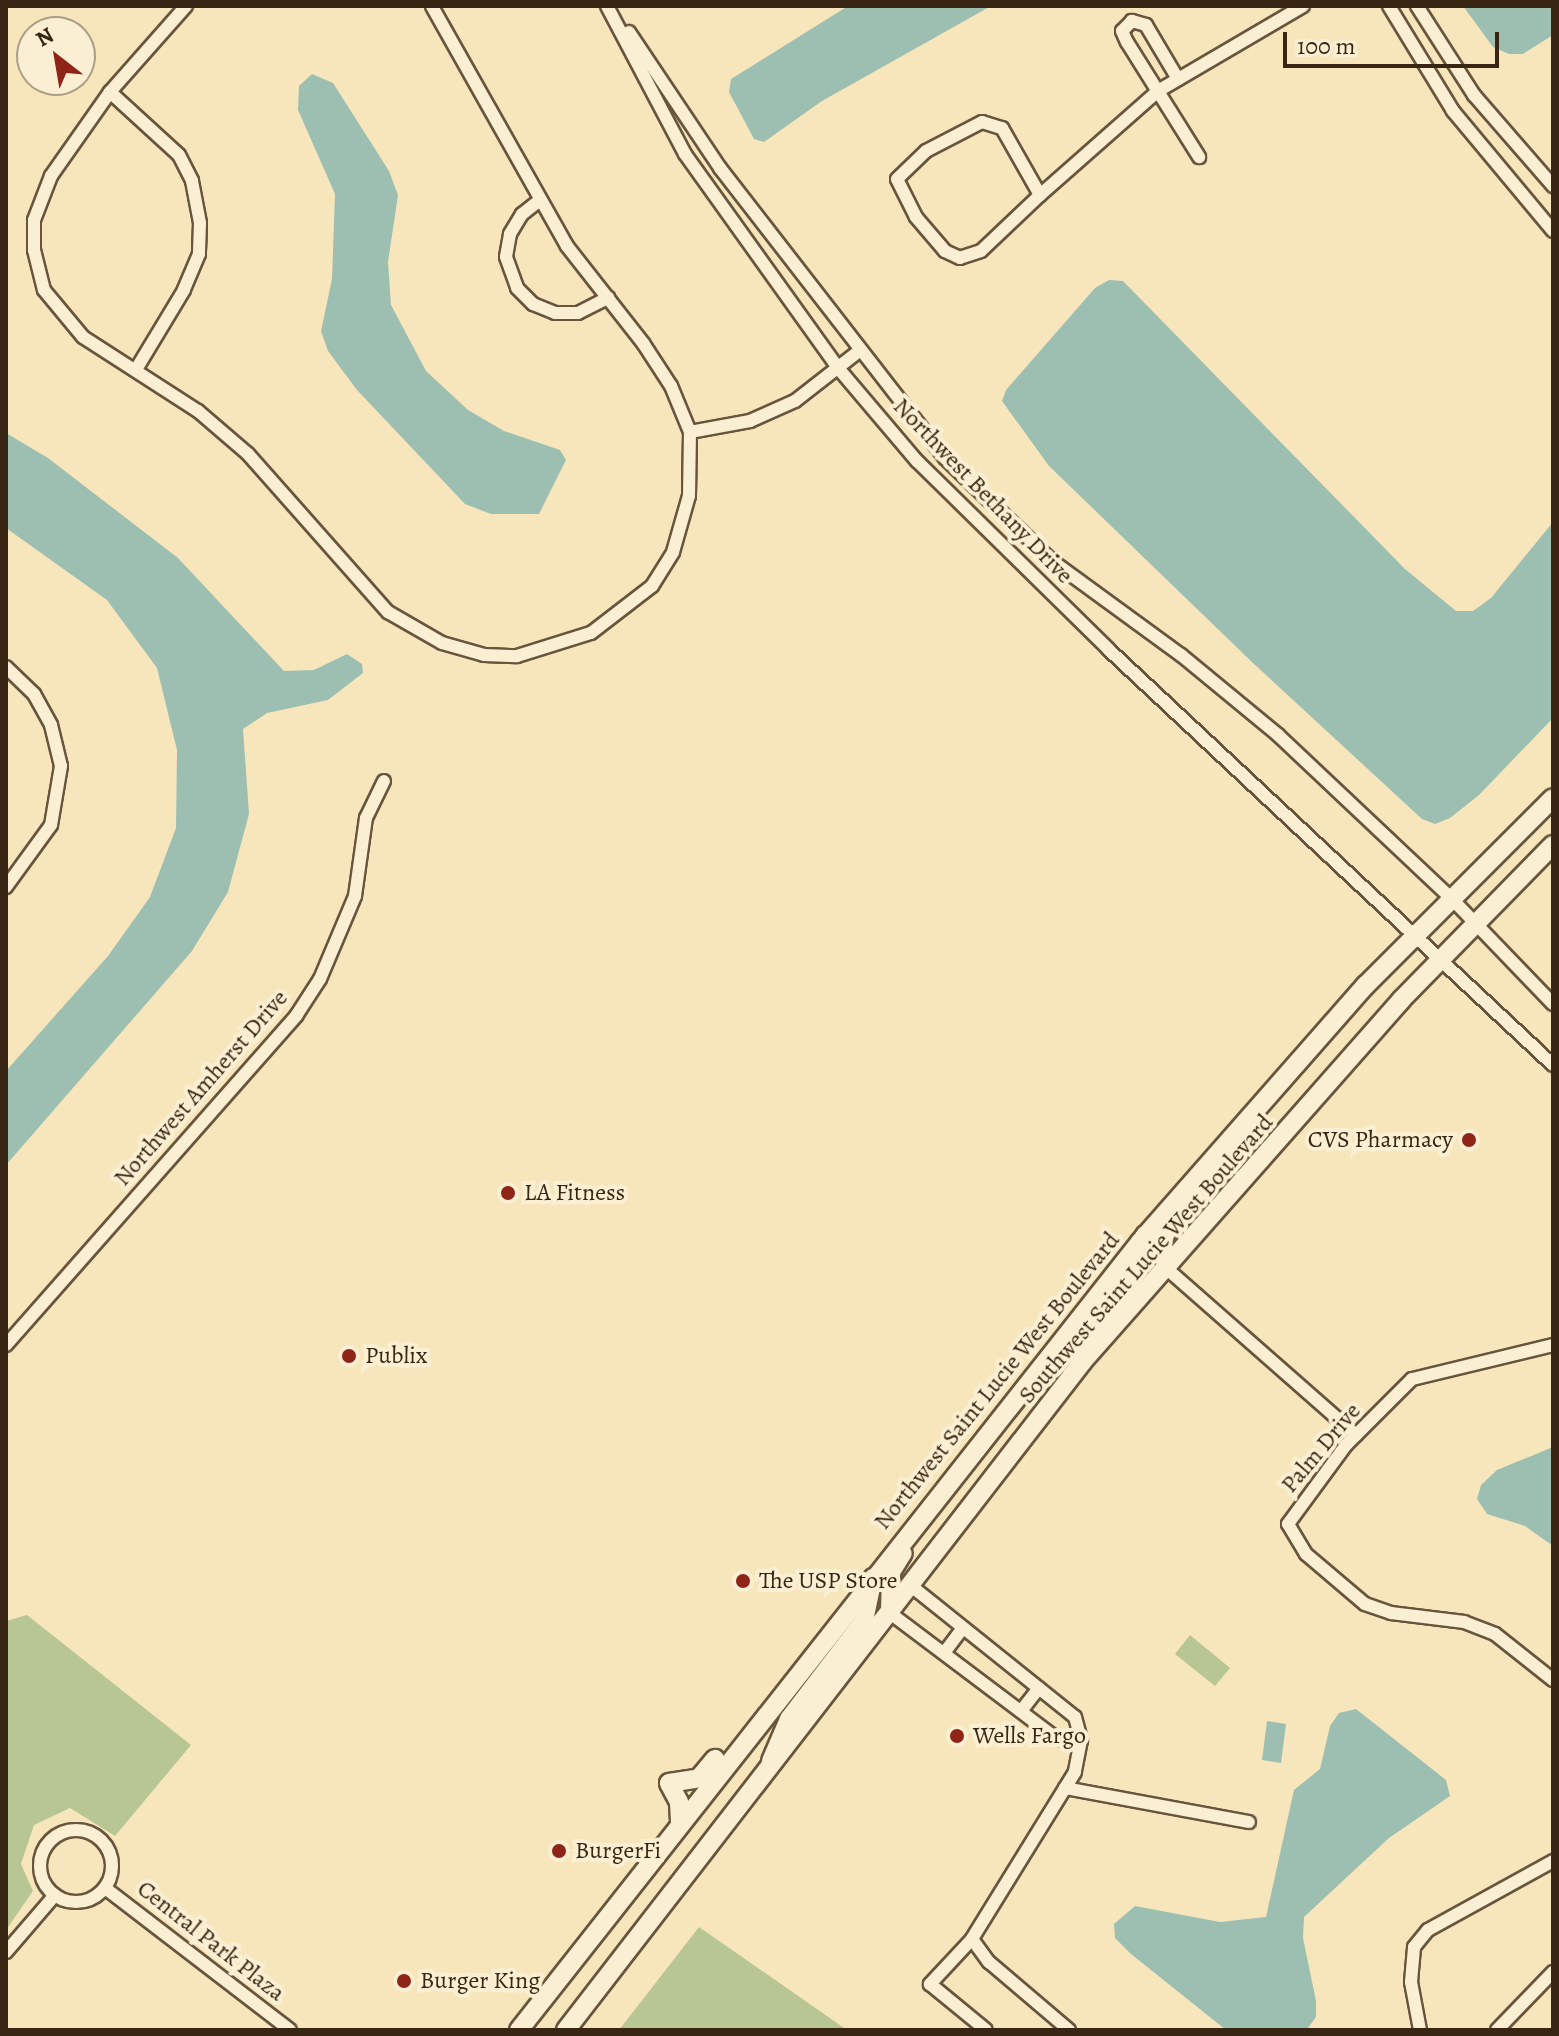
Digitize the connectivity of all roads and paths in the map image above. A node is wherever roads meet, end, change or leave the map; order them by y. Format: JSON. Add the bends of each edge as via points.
{"nodes":[{"id":1,"x":186,"y":6,"type":"edge"},
{"id":2,"x":432,"y":6,"type":"edge"},
{"id":3,"x":610,"y":6,"type":"edge"},
{"id":4,"x":1303,"y":6,"type":"edge"},
{"id":5,"x":1389,"y":6,"type":"edge"},
{"id":6,"x":1417,"y":6,"type":"edge"},
{"id":7,"x":1178,"y":79,"type":"junction"},
{"id":8,"x":1158,"y":91,"type":"junction"},
{"id":9,"x":110,"y":92,"type":"junction"},
{"id":10,"x":1199,"y":157,"type":"dead end"},
{"id":11,"x":1553,"y":186,"type":"edge"},
{"id":12,"x":1040,"y":195,"type":"junction"},
{"id":13,"x":540,"y":200,"type":"junction"},
{"id":14,"x":1550,"y":223,"type":"edge"},
{"id":15,"x":608,"y":298,"type":"junction"},
{"id":16,"x":858,"y":352,"type":"junction"},
{"id":17,"x":137,"y":368,"type":"junction"},
{"id":18,"x":838,"y":368,"type":"junction"},
{"id":19,"x":690,"y":432,"type":"junction"},
{"id":20,"x":6,"y":667,"type":"edge"},
{"id":21,"x":384,"y":781,"type":"dead end"},
{"id":22,"x":1553,"y":798,"type":"edge"},
{"id":23,"x":1553,"y":845,"type":"edge"},
{"id":24,"x":6,"y":887,"type":"edge"},
{"id":25,"x":1451,"y":898,"type":"junction"},
{"id":26,"x":1475,"y":922,"type":"junction"},
{"id":27,"x":1414,"y":936,"type":"junction"},
{"id":28,"x":1441,"y":958,"type":"junction"},
{"id":29,"x":1553,"y":1004,"type":"edge"},
{"id":30,"x":1553,"y":1065,"type":"edge"},
{"id":31,"x":1213,"y":1157,"type":"junction"},
{"id":32,"x":1145,"y":1235,"type":"junction"},
{"id":33,"x":1166,"y":1268,"type":"junction"},
{"id":34,"x":6,"y":1345,"type":"edge"},
{"id":35,"x":1553,"y":1345,"type":"edge"},
{"id":36,"x":1039,"y":1418,"type":"junction"},
{"id":37,"x":1356,"y":1435,"type":"junction"},
{"id":38,"x":939,"y":1492,"type":"junction"},
{"id":39,"x":873,"y":1575,"type":"junction"},
{"id":40,"x":910,"y":1585,"type":"junction"},
{"id":41,"x":890,"y":1613,"type":"junction"},
{"id":42,"x":963,"y":1628,"type":"junction"},
{"id":43,"x":944,"y":1653,"type":"junction"},
{"id":44,"x":795,"y":1675,"type":"junction"},
{"id":45,"x":1553,"y":1680,"type":"edge"},
{"id":46,"x":1039,"y":1688,"type":"junction"},
{"id":47,"x":1021,"y":1711,"type":"junction"},
{"id":48,"x":1081,"y":1740,"type":"junction"},
{"id":49,"x":770,"y":1768,"type":"junction"},
{"id":50,"x":1065,"y":1788,"type":"junction"},
{"id":51,"x":680,"y":1822,"type":"junction"},
{"id":52,"x":1249,"y":1822,"type":"dead end"},
{"id":53,"x":1553,"y":1861,"type":"edge"},
{"id":54,"x":105,"y":1888,"type":"junction"},
{"id":55,"x":55,"y":1895,"type":"junction"},
{"id":56,"x":972,"y":1939,"type":"junction"},
{"id":57,"x":6,"y":1952,"type":"edge"},
{"id":58,"x":1553,"y":1972,"type":"edge"},
{"id":59,"x":290,"y":2030,"type":"edge"},
{"id":60,"x":519,"y":2030,"type":"edge"},
{"id":61,"x":566,"y":2030,"type":"edge"},
{"id":62,"x":986,"y":2030,"type":"edge"},
{"id":63,"x":1069,"y":2030,"type":"edge"},
{"id":64,"x":1420,"y":2030,"type":"edge"},
{"id":65,"x":1497,"y":2030,"type":"edge"}],
"edges":[{"from":1,"to":9,"type":"street"},
{"from":2,"to":13,"type":"street"},
{"from":3,"to":16,"type":"street","name":"Northwest Bethany Drive","via":[[720,168]]},
{"from":3,"to":18,"type":"street","name":"Northwest Bethany Drive","via":[[685,154]]},
{"from":4,"to":7,"type":"street"},
{"from":5,"to":14,"type":"street","via":[[1453,111]]},
{"from":6,"to":11,"type":"street","via":[[1474,95]]},
{"from":7,"to":8,"type":"street"},
{"from":7,"to":8,"type":"street","via":[[1146,25],[1132,21],[1122,31]]},
{"from":8,"to":10,"type":"street"},
{"from":8,"to":12,"type":"street"},
{"from":9,"to":17,"type":"street","via":[[179,155],[192,181],[200,223],[199,254],[184,290]]},
{"from":9,"to":17,"type":"street","via":[[51,176],[34,220],[34,250],[44,290],[63,317],[83,337]]},
{"from":12,"to":12,"type":"street","via":[[1012,141],[990,122],[971,125],[926,151],[897,179],[916,217],[945,251],[960,258],[981,251]]},
{"from":13,"to":15,"type":"street","via":[[567,246]]},
{"from":13,"to":15,"type":"street","via":[[522,214],[510,234],[506,257],[517,288],[533,304],[555,313],[578,313]]},
{"from":15,"to":19,"type":"street","via":[[671,386]]},
{"from":16,"to":18,"type":"street"},
{"from":16,"to":25,"type":"street","name":"Northwest Bethany Drive","via":[[946,459],[1052,561],[1181,655],[1278,735]]},
{"from":17,"to":19,"type":"street","via":[[198,411],[279,484],[388,612],[442,643],[484,655],[517,656],[591,633],[652,586],[673,552],[689,496]]},
{"from":18,"to":19,"type":"street","via":[[795,401],[750,421]]},
{"from":18,"to":27,"type":"street","name":"Northwest Bethany Drive","via":[[917,461],[1031,575]]},
{"from":20,"to":24,"type":"street","via":[[34,694],[51,725],[61,766],[51,825]]},
{"from":21,"to":34,"type":"street","name":"Northwest Amherst Drive","via":[[366,818],[355,896],[320,979],[296,1016]]},
{"from":22,"to":25,"type":"main road","name":"Northwest Saint Lucie West Boulevard"},
{"from":23,"to":26,"type":"main road","name":"Southwest Saint Lucie West Boulevard"},
{"from":25,"to":26,"type":"street","name":"Northwest Bethany Drive"},
{"from":25,"to":27,"type":"main road","name":"Northwest Saint Lucie West Boulevard"},
{"from":26,"to":28,"type":"main road","name":"Southwest Saint Lucie West Boulevard"},
{"from":26,"to":29,"type":"street","name":"Northwest Bethany Drive"},
{"from":27,"to":28,"type":"street","name":"Northwest Bethany Drive"},
{"from":27,"to":31,"type":"main road","name":"Northwest Saint Lucie West Boulevard"},
{"from":28,"to":30,"type":"street","name":"Northwest Bethany Drive"},
{"from":28,"to":33,"type":"main road","name":"Southwest Saint Lucie West Boulevard"},
{"from":31,"to":32,"type":"main road","name":"Northwest Saint Lucie West Boulevard"},
{"from":31,"to":33,"type":"main road","via":[[1162,1240]]},
{"from":32,"to":36,"type":"main road","via":[[1130,1285],[1060,1376]]},
{"from":32,"to":38,"type":"main road","name":"Northwest Saint Lucie West Boulevard"},
{"from":33,"to":36,"type":"main road","name":"Southwest Saint Lucie West Boulevard"},
{"from":33,"to":37,"type":"street"},
{"from":35,"to":37,"type":"street","name":"Palm Drive","via":[[1412,1379]]},
{"from":36,"to":40,"type":"main road","name":"Southwest Saint Lucie West Boulevard"},
{"from":37,"to":45,"type":"street","name":"Palm Drive","via":[[1288,1524],[1294,1539],[1365,1604],[1391,1613],[1464,1622],[1495,1634]]},
{"from":38,"to":39,"type":"main road","name":"Northwest Saint Lucie West Boulevard"},
{"from":38,"to":41,"type":"main road","via":[[891,1572]]},
{"from":39,"to":44,"type":"main road","name":"Northwest Saint Lucie West Boulevard"},
{"from":39,"to":49,"type":"main road","via":[[864,1621],[789,1719]]},
{"from":40,"to":41,"type":"main road","name":"Southwest Saint Lucie West Boulevard"},
{"from":40,"to":42,"type":"street"},
{"from":41,"to":43,"type":"street"},
{"from":41,"to":49,"type":"main road","name":"Southwest Saint Lucie West Boulevard"},
{"from":42,"to":43,"type":"street"},
{"from":42,"to":46,"type":"street"},
{"from":43,"to":47,"type":"street"},
{"from":44,"to":51,"type":"main road","name":"Northwest Saint Lucie West Boulevard"},
{"from":44,"to":51,"type":"main road","via":[[768,1692],[699,1778],[669,1783],[679,1802]]},
{"from":46,"to":47,"type":"street"},
{"from":46,"to":48,"type":"street","via":[[1075,1717]]},
{"from":47,"to":48,"type":"street","via":[[1057,1739]]},
{"from":48,"to":50,"type":"street","via":[[1075,1772]]},
{"from":49,"to":61,"type":"main road","name":"Southwest Saint Lucie West Boulevard"},
{"from":50,"to":52,"type":"street"},
{"from":50,"to":56,"type":"street"},
{"from":51,"to":60,"type":"main road","name":"Northwest Saint Lucie West Boulevard"},
{"from":53,"to":64,"type":"street","via":[[1428,1930],[1414,1947],[1411,1982]]},
{"from":54,"to":55,"type":"street","via":[[87,1900]]},
{"from":54,"to":55,"type":"street","via":[[112,1865],[104,1842],[71,1830],[43,1851],[41,1875]]},
{"from":54,"to":59,"type":"street","name":"Central Park Plaza"},
{"from":55,"to":57,"type":"street"},
{"from":56,"to":62,"type":"street","via":[[930,1984]]},
{"from":56,"to":63,"type":"street","via":[[989,1962]]},
{"from":58,"to":65,"type":"street"}]}
